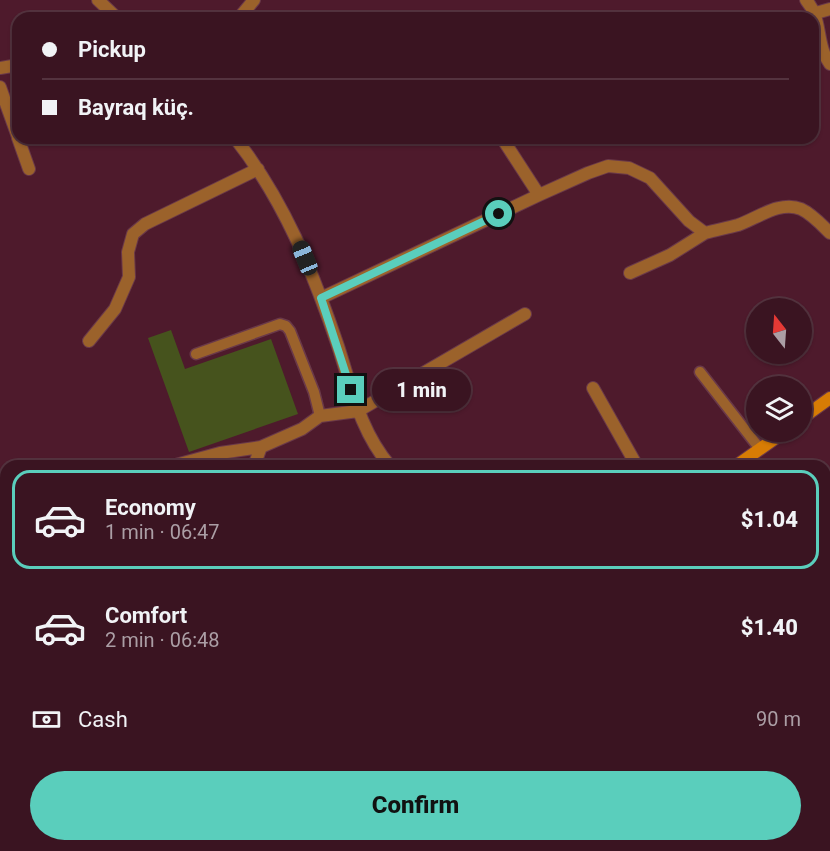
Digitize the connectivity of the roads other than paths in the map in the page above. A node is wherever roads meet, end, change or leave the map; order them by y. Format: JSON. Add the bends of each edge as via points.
{"nodes":[{"id":1,"x":98,"y":0,"type":"edge"},
{"id":2,"x":254,"y":0,"type":"edge"},
{"id":3,"x":806,"y":0,"type":"edge"},
{"id":4,"x":111,"y":12,"type":"edge"},
{"id":5,"x":244,"y":12,"type":"edge"},
{"id":6,"x":815,"y":12,"type":"edge"},
{"id":7,"x":819,"y":37,"type":"edge"},
{"id":8,"x":830,"y":63,"type":"edge"},
{"id":9,"x":0,"y":87,"type":"edge"},
{"id":10,"x":12,"y":121,"type":"edge"},
{"id":11,"x":20,"y":144,"type":"edge"},
{"id":12,"x":239,"y":144,"type":"edge"},
{"id":13,"x":506,"y":144,"type":"edge"},
{"id":14,"x":29,"y":169,"type":"dead end"},
{"id":15,"x":258,"y":169,"type":"junction"},
{"id":16,"x":539,"y":195,"type":"junction"},
{"id":17,"x":705,"y":233,"type":"junction"},
{"id":18,"x":830,"y":233,"type":"edge"},
{"id":19,"x":630,"y":273,"type":"dead end"},
{"id":20,"x":321,"y":298,"type":"junction"},
{"id":21,"x":525,"y":314,"type":"dead end"},
{"id":22,"x":89,"y":341,"type":"dead end"},
{"id":23,"x":196,"y":354,"type":"dead end"},
{"id":24,"x":700,"y":372,"type":"dead end"},
{"id":25,"x":593,"y":388,"type":"dead end"},
{"id":26,"x":829,"y":402,"type":"edge"},
{"id":27,"x":358,"y":411,"type":"junction"},
{"id":28,"x":812,"y":412,"type":"edge"},
{"id":29,"x":320,"y":416,"type":"junction"},
{"id":30,"x":770,"y":442,"type":"edge"},
{"id":31,"x":261,"y":447,"type":"junction"},
{"id":32,"x":760,"y":449,"type":"junction"},
{"id":33,"x":194,"y":460,"type":"edge"},
{"id":34,"x":256,"y":460,"type":"edge"},
{"id":35,"x":386,"y":460,"type":"edge"},
{"id":36,"x":634,"y":460,"type":"edge"},
{"id":37,"x":744,"y":460,"type":"edge"}],
"edges":[{"from":1,"to":4,"type":"street"},
{"from":2,"to":5,"type":"street"},
{"from":3,"to":6,"type":"street"},
{"from":7,"to":8,"type":"street"},
{"from":9,"to":10,"type":"street"},
{"from":11,"to":14,"type":"street"},
{"from":12,"to":15,"type":"street"},
{"from":13,"to":16,"type":"street"},
{"from":15,"to":20,"type":"street","via":[[280,203]]},
{"from":15,"to":22,"type":"street","via":[[145,224],[133,234],[128,252],[129,277],[115,309]]},
{"from":16,"to":17,"type":"street","via":[[608,166],[629,168],[650,178]]},
{"from":16,"to":20,"type":"street"},
{"from":17,"to":18,"type":"street","via":[[787,207],[800,208]]},
{"from":17,"to":19,"type":"street"},
{"from":20,"to":27,"type":"street"},
{"from":21,"to":27,"type":"street"},
{"from":23,"to":29,"type":"lane","via":[[280,324],[286,326]]},
{"from":24,"to":32,"type":"lane"},
{"from":25,"to":36,"type":"street"},
{"from":26,"to":28,"type":"street"},
{"from":27,"to":29,"type":"street"},
{"from":27,"to":35,"type":"street"},
{"from":29,"to":31,"type":"street","via":[[302,429]]},
{"from":30,"to":32,"type":"street"},
{"from":31,"to":33,"type":"street"},
{"from":31,"to":34,"type":"street"},
{"from":32,"to":37,"type":"street"}]}
